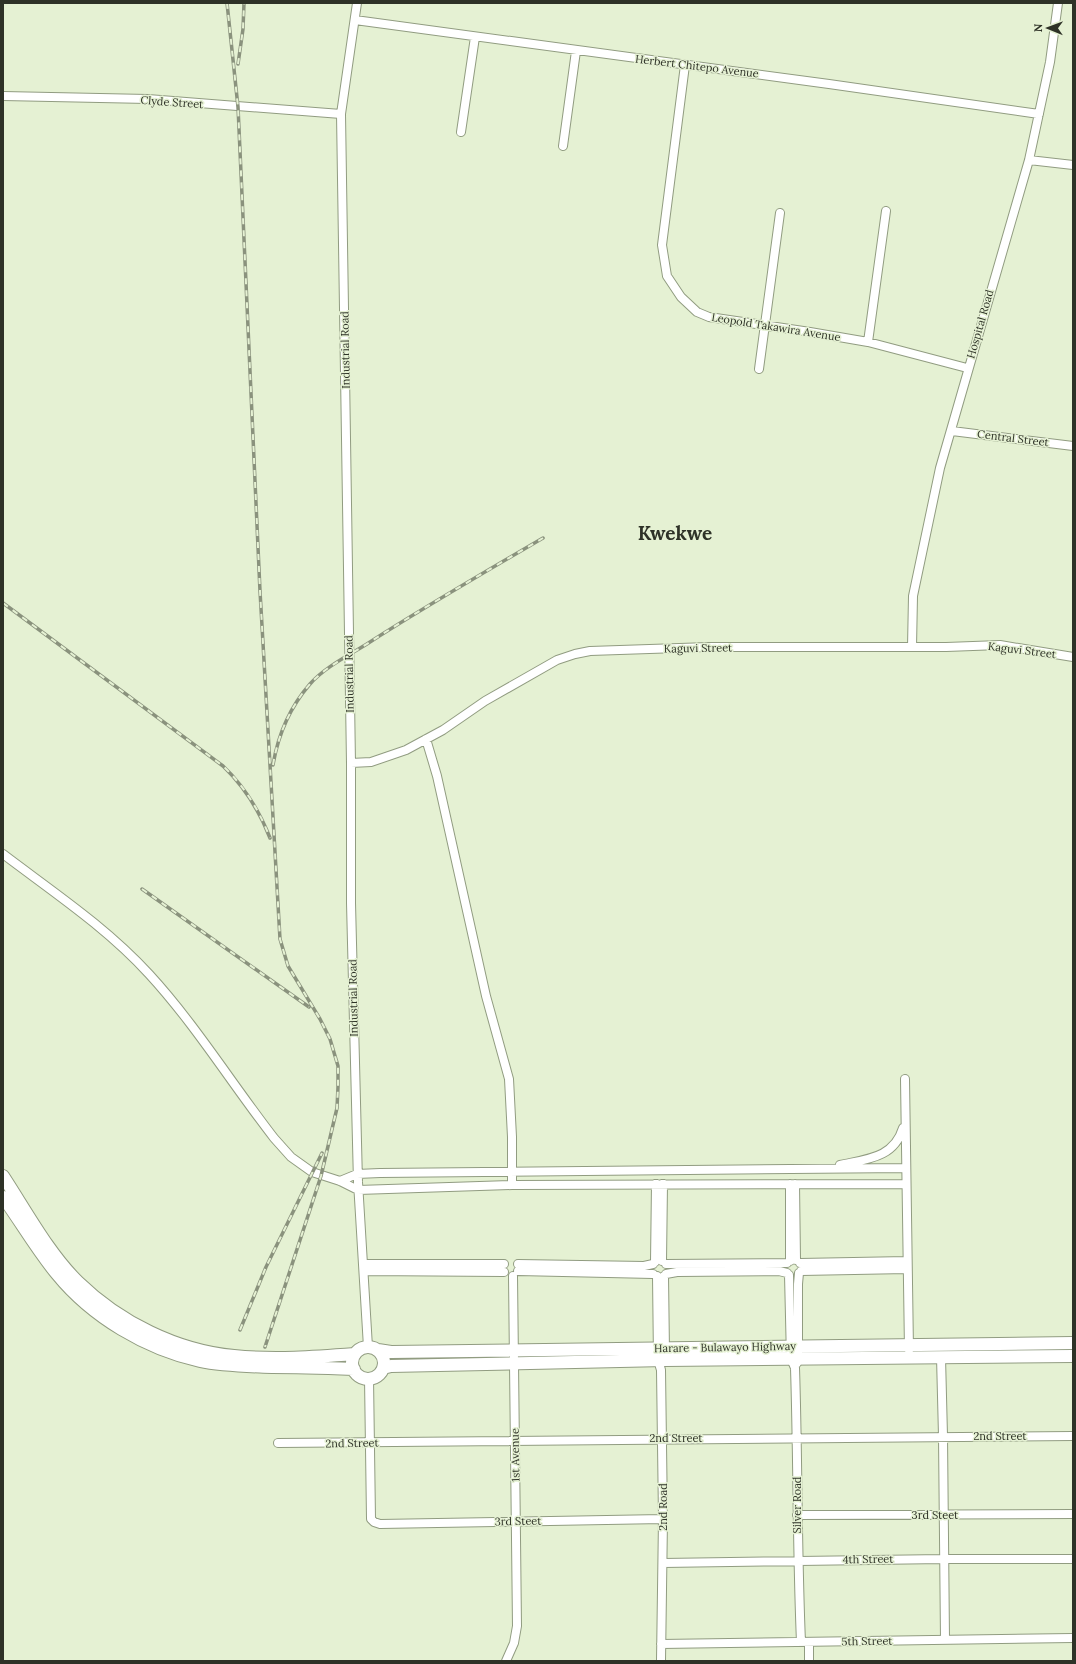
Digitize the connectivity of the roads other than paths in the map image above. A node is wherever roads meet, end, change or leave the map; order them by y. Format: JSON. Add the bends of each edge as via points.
{"nodes":[{"id":1,"x":357,"y":3,"type":"edge"},
{"id":2,"x":1058,"y":3,"type":"edge"},
{"id":3,"x":354,"y":20,"type":"junction"},
{"id":4,"x":475,"y":37,"type":"junction"},
{"id":5,"x":576,"y":50,"type":"junction"},
{"id":6,"x":685,"y":65,"type":"junction"},
{"id":7,"x":3,"y":96,"type":"edge"},
{"id":8,"x":341,"y":114,"type":"junction"},
{"id":9,"x":1039,"y":114,"type":"junction"},
{"id":10,"x":461,"y":132,"type":"dead end"},
{"id":11,"x":563,"y":146,"type":"dead end"},
{"id":12,"x":1029,"y":160,"type":"junction"},
{"id":13,"x":1073,"y":166,"type":"edge"},
{"id":14,"x":886,"y":211,"type":"dead end"},
{"id":15,"x":780,"y":213,"type":"dead end"},
{"id":16,"x":766,"y":326,"type":"junction"},
{"id":17,"x":868,"y":342,"type":"junction"},
{"id":18,"x":968,"y":368,"type":"junction"},
{"id":19,"x":759,"y":370,"type":"dead end"},
{"id":20,"x":952,"y":431,"type":"junction"},
{"id":21,"x":1073,"y":446,"type":"edge"},
{"id":22,"x":912,"y":647,"type":"junction"},
{"id":23,"x":1073,"y":657,"type":"edge"},
{"id":24,"x":426,"y":739,"type":"junction"},
{"id":25,"x":351,"y":763,"type":"junction"},
{"id":26,"x":3,"y":854,"type":"edge"},
{"id":27,"x":905,"y":1079,"type":"dead end"},
{"id":28,"x":906,"y":1121,"type":"junction"},
{"id":29,"x":906,"y":1168,"type":"junction"},
{"id":30,"x":822,"y":1169,"type":"junction"},
{"id":31,"x":601,"y":1170,"type":"junction"},
{"id":32,"x":513,"y":1171,"type":"junction"},
{"id":33,"x":358,"y":1174,"type":"junction"},
{"id":34,"x":3,"y":1176,"type":"edge"},
{"id":35,"x":340,"y":1181,"type":"junction"},
{"id":36,"x":601,"y":1184,"type":"junction"},
{"id":37,"x":659,"y":1184,"type":"junction"},
{"id":38,"x":793,"y":1184,"type":"junction"},
{"id":39,"x":906,"y":1184,"type":"junction"},
{"id":40,"x":512,"y":1185,"type":"junction"},
{"id":41,"x":358,"y":1190,"type":"junction"},
{"id":42,"x":3,"y":1197,"type":"edge"},
{"id":43,"x":659,"y":1263,"type":"junction"},
{"id":44,"x":796,"y":1265,"type":"junction"},
{"id":45,"x":907,"y":1265,"type":"junction"},
{"id":46,"x":364,"y":1268,"type":"junction"},
{"id":47,"x":504,"y":1268,"type":"junction"},
{"id":48,"x":516,"y":1270,"type":"junction"},
{"id":49,"x":788,"y":1274,"type":"junction"},
{"id":50,"x":660,"y":1275,"type":"junction"},
{"id":51,"x":1071,"y":1343,"type":"edge"},
{"id":52,"x":908,"y":1344,"type":"junction"},
{"id":53,"x":1030,"y":1344,"type":"junction"},
{"id":54,"x":842,"y":1345,"type":"junction"},
{"id":55,"x":795,"y":1346,"type":"junction"},
{"id":56,"x":662,"y":1347,"type":"junction"},
{"id":57,"x":373,"y":1348,"type":"junction"},
{"id":58,"x":514,"y":1350,"type":"junction"},
{"id":59,"x":432,"y":1351,"type":"junction"},
{"id":60,"x":355,"y":1354,"type":"junction"},
{"id":61,"x":1030,"y":1356,"type":"junction"},
{"id":62,"x":1071,"y":1356,"type":"edge"},
{"id":63,"x":909,"y":1357,"type":"junction"},
{"id":64,"x":941,"y":1357,"type":"junction"},
{"id":65,"x":842,"y":1358,"type":"junction"},
{"id":66,"x":312,"y":1362,"type":"junction"},
{"id":67,"x":795,"y":1362,"type":"junction"},
{"id":68,"x":514,"y":1363,"type":"junction"},
{"id":69,"x":662,"y":1364,"type":"junction"},
{"id":70,"x":432,"y":1365,"type":"junction"},
{"id":71,"x":383,"y":1368,"type":"junction"},
{"id":72,"x":354,"y":1369,"type":"junction"},
{"id":73,"x":369,"y":1378,"type":"junction"},
{"id":74,"x":943,"y":1436,"type":"junction"},
{"id":75,"x":1073,"y":1436,"type":"edge"},
{"id":76,"x":663,"y":1438,"type":"junction"},
{"id":77,"x":797,"y":1438,"type":"junction"},
{"id":78,"x":514,"y":1440,"type":"junction"},
{"id":79,"x":278,"y":1443,"type":"dead end"},
{"id":80,"x":368,"y":1443,"type":"junction"},
{"id":81,"x":944,"y":1514,"type":"junction"},
{"id":82,"x":1073,"y":1514,"type":"edge"},
{"id":83,"x":797,"y":1515,"type":"junction"},
{"id":84,"x":663,"y":1519,"type":"junction"},
{"id":85,"x":516,"y":1521,"type":"junction"},
{"id":86,"x":944,"y":1558,"type":"junction"},
{"id":87,"x":1073,"y":1559,"type":"edge"},
{"id":88,"x":798,"y":1560,"type":"junction"},
{"id":89,"x":663,"y":1563,"type":"junction"},
{"id":90,"x":1073,"y":1638,"type":"edge"},
{"id":91,"x":945,"y":1639,"type":"junction"},
{"id":92,"x":805,"y":1642,"type":"junction"},
{"id":93,"x":661,"y":1644,"type":"junction"},
{"id":94,"x":506,"y":1661,"type":"edge"},
{"id":95,"x":661,"y":1661,"type":"edge"},
{"id":96,"x":809,"y":1661,"type":"edge"}],
"edges":[{"from":1,"to":3,"type":"street","name":"Industrial Road"},
{"from":2,"to":9,"type":"street","name":"Hospital Road","via":[[1050,62]]},
{"from":3,"to":4,"type":"street","name":"Herbert Chitepo Avenue"},
{"from":3,"to":8,"type":"street","name":"Industrial Road"},
{"from":4,"to":5,"type":"street","name":"Herbert Chitepo Avenue"},
{"from":4,"to":10,"type":"street"},
{"from":5,"to":6,"type":"street","name":"Herbert Chitepo Avenue"},
{"from":5,"to":11,"type":"street"},
{"from":6,"to":9,"type":"street","name":"Herbert Chitepo Avenue"},
{"from":6,"to":16,"type":"street","name":"Leopold Takawira Avenue","via":[[662,245],[667,276],[697,312],[709,317]]},
{"from":7,"to":8,"type":"street","name":"Clyde Street","via":[[148,99]]},
{"from":8,"to":25,"type":"street","name":"Industrial Road"},
{"from":9,"to":12,"type":"street","name":"Hospital Road"},
{"from":12,"to":13,"type":"street"},
{"from":12,"to":18,"type":"street","name":"Hospital Road"},
{"from":14,"to":17,"type":"street"},
{"from":15,"to":16,"type":"street"},
{"from":16,"to":17,"type":"street","name":"Leopold Takawira Avenue"},
{"from":16,"to":19,"type":"street"},
{"from":17,"to":18,"type":"street","name":"Leopold Takawira Avenue"},
{"from":18,"to":20,"type":"street","name":"Hospital Road"},
{"from":20,"to":21,"type":"street","name":"Central Street"},
{"from":20,"to":22,"type":"street","name":"Hospital Road","via":[[940,468],[913,596]]},
{"from":22,"to":23,"type":"street","name":"Kaguvi Street","via":[[1000,645]]},
{"from":22,"to":24,"type":"street","name":"Kaguvi Street","via":[[709,647],[590,651],[556,660]]},
{"from":24,"to":25,"type":"street","name":"Kaguvi Street","via":[[388,757],[371,762]]},
{"from":24,"to":32,"type":"street","via":[[437,776],[486,996],[509,1079]]},
{"from":25,"to":33,"type":"street","name":"Industrial Road","via":[[351,903]]},
{"from":26,"to":35,"type":"street","via":[[88,919],[148,973],[179,1010],[269,1132],[291,1156],[312,1172]]},
{"from":27,"to":28,"type":"street"},
{"from":28,"to":29,"type":"street"},
{"from":28,"to":30,"type":"street","via":[[902,1134],[890,1150],[864,1160]]},
{"from":29,"to":30,"type":"street"},
{"from":29,"to":39,"type":"street"},
{"from":30,"to":31,"type":"street"},
{"from":31,"to":32,"type":"street"},
{"from":31,"to":36,"type":"street"},
{"from":32,"to":33,"type":"street"},
{"from":32,"to":40,"type":"street"},
{"from":33,"to":35,"type":"street"},
{"from":33,"to":41,"type":"street","name":"Industrial Road"},
{"from":34,"to":66,"type":"highway","via":[[56,1256],[78,1282],[129,1322],[188,1347],[212,1353]]},
{"from":35,"to":41,"type":"street"},
{"from":36,"to":37,"type":"street"},
{"from":36,"to":40,"type":"street"},
{"from":37,"to":38,"type":"street"},
{"from":37,"to":43,"type":"street"},
{"from":38,"to":39,"type":"street"},
{"from":38,"to":44,"type":"street"},
{"from":39,"to":45,"type":"street"},
{"from":40,"to":41,"type":"street"},
{"from":41,"to":46,"type":"street","name":"Industrial Road"},
{"from":42,"to":66,"type":"highway","via":[[57,1274],[103,1317],[132,1335],[173,1354],[229,1366]]},
{"from":43,"to":44,"type":"street"},
{"from":43,"to":48,"type":"street","via":[[644,1266]]},
{"from":43,"to":50,"type":"street","via":[[652,1269]]},
{"from":43,"to":50,"type":"street","via":[[668,1269]]},
{"from":44,"to":45,"type":"street"},
{"from":44,"to":49,"type":"street","via":[[785,1268]]},
{"from":44,"to":49,"type":"street","via":[[795,1276]]},
{"from":44,"to":55,"type":"street","via":[[798,1284]]},
{"from":45,"to":52,"type":"street"},
{"from":46,"to":47,"type":"street"},
{"from":46,"to":57,"type":"street","name":"Industrial Road"},
{"from":47,"to":48,"type":"street","via":[[508,1276]]},
{"from":47,"to":48,"type":"street","via":[[511,1260]]},
{"from":48,"to":50,"type":"street"},
{"from":48,"to":58,"type":"street","name":"1st Avenue"},
{"from":49,"to":50,"type":"street","via":[[779,1271],[677,1272]]},
{"from":49,"to":55,"type":"street"},
{"from":50,"to":56,"type":"street","name":"2nd Road"},
{"from":51,"to":53,"type":"highway","name":"Harare - Bulawayo Highway"},
{"from":51,"to":62,"type":"highway"},
{"from":52,"to":53,"type":"highway","name":"Harare - Bulawayo Highway"},
{"from":52,"to":54,"type":"highway","name":"Harare - Bulawayo Highway"},
{"from":52,"to":63,"type":"street"},
{"from":53,"to":61,"type":"highway"},
{"from":54,"to":55,"type":"highway","name":"Harare - Bulawayo Highway"},
{"from":54,"to":65,"type":"highway"},
{"from":55,"to":56,"type":"highway","name":"Harare - Bulawayo Highway"},
{"from":55,"to":67,"type":"street","name":"Silver Road"},
{"from":56,"to":58,"type":"highway","name":"Harare - Bulawayo Highway"},
{"from":56,"to":69,"type":"street","name":"2nd Road"},
{"from":57,"to":59,"type":"highway","name":"Harare - Bulawayo Highway","via":[[391,1352]]},
{"from":57,"to":60,"type":"highway","via":[[363,1348]]},
{"from":57,"to":71,"type":"highway","via":[[384,1358]]},
{"from":58,"to":59,"type":"highway","name":"Harare - Bulawayo Highway"},
{"from":58,"to":68,"type":"street","name":"1st Avenue"},
{"from":59,"to":70,"type":"highway"},
{"from":60,"to":66,"type":"highway"},
{"from":60,"to":72,"type":"highway"},
{"from":61,"to":62,"type":"highway","name":"Harare - Bulawayo Highway"},
{"from":61,"to":64,"type":"highway","name":"Harare - Bulawayo Highway"},
{"from":63,"to":64,"type":"highway","name":"Harare - Bulawayo Highway"},
{"from":63,"to":65,"type":"highway","name":"Harare - Bulawayo Highway"},
{"from":64,"to":74,"type":"street"},
{"from":65,"to":67,"type":"highway","name":"Harare - Bulawayo Highway"},
{"from":66,"to":72,"type":"highway"},
{"from":67,"to":69,"type":"highway","name":"Harare - Bulawayo Highway"},
{"from":67,"to":77,"type":"street","name":"Silver Road"},
{"from":68,"to":69,"type":"highway","name":"Harare - Bulawayo Highway"},
{"from":68,"to":70,"type":"highway","name":"Harare - Bulawayo Highway"},
{"from":68,"to":78,"type":"street","name":"1st Avenue"},
{"from":69,"to":76,"type":"street","name":"2nd Road"},
{"from":70,"to":71,"type":"highway","name":"Harare - Bulawayo Highway"},
{"from":71,"to":73,"type":"highway","name":"Harare - Bulawayo Highway","via":[[377,1376]]},
{"from":72,"to":73,"type":"highway","via":[[361,1377]]},
{"from":73,"to":80,"type":"street"},
{"from":74,"to":75,"type":"street","name":"2nd Street"},
{"from":74,"to":77,"type":"street","name":"2nd Street"},
{"from":74,"to":81,"type":"street"},
{"from":76,"to":77,"type":"street","name":"2nd Street"},
{"from":76,"to":78,"type":"street","name":"2nd Street"},
{"from":76,"to":84,"type":"street","name":"2nd Road"},
{"from":77,"to":83,"type":"street","name":"Silver Road"},
{"from":78,"to":80,"type":"street","name":"2nd Street"},
{"from":78,"to":85,"type":"street","name":"1st Avenue"},
{"from":79,"to":80,"type":"street","name":"2nd Street"},
{"from":80,"to":85,"type":"street","name":"3rd Steet","via":[[371,1519],[374,1522],[380,1524]]},
{"from":81,"to":82,"type":"street","name":"3rd Steet"},
{"from":81,"to":83,"type":"street","name":"3rd Steet"},
{"from":81,"to":86,"type":"street"},
{"from":83,"to":88,"type":"street","name":"Silver Road"},
{"from":84,"to":85,"type":"street","name":"3rd Steet"},
{"from":84,"to":89,"type":"street","name":"2nd Road"},
{"from":85,"to":94,"type":"street","name":"1st Avenue","via":[[517,1634]]},
{"from":86,"to":87,"type":"street","name":"4th Street"},
{"from":86,"to":88,"type":"street","name":"4th Street"},
{"from":86,"to":91,"type":"street"},
{"from":88,"to":89,"type":"street","name":"4th Street"},
{"from":88,"to":92,"type":"street","name":"Silver Road"},
{"from":89,"to":93,"type":"street","name":"2nd Road"},
{"from":90,"to":91,"type":"street","name":"5th Street"},
{"from":91,"to":92,"type":"street","name":"5th Street"},
{"from":92,"to":93,"type":"street","name":"5th Street"},
{"from":92,"to":96,"type":"street","name":"Silver Road"},
{"from":93,"to":95,"type":"street","name":"2nd Road"}]}
